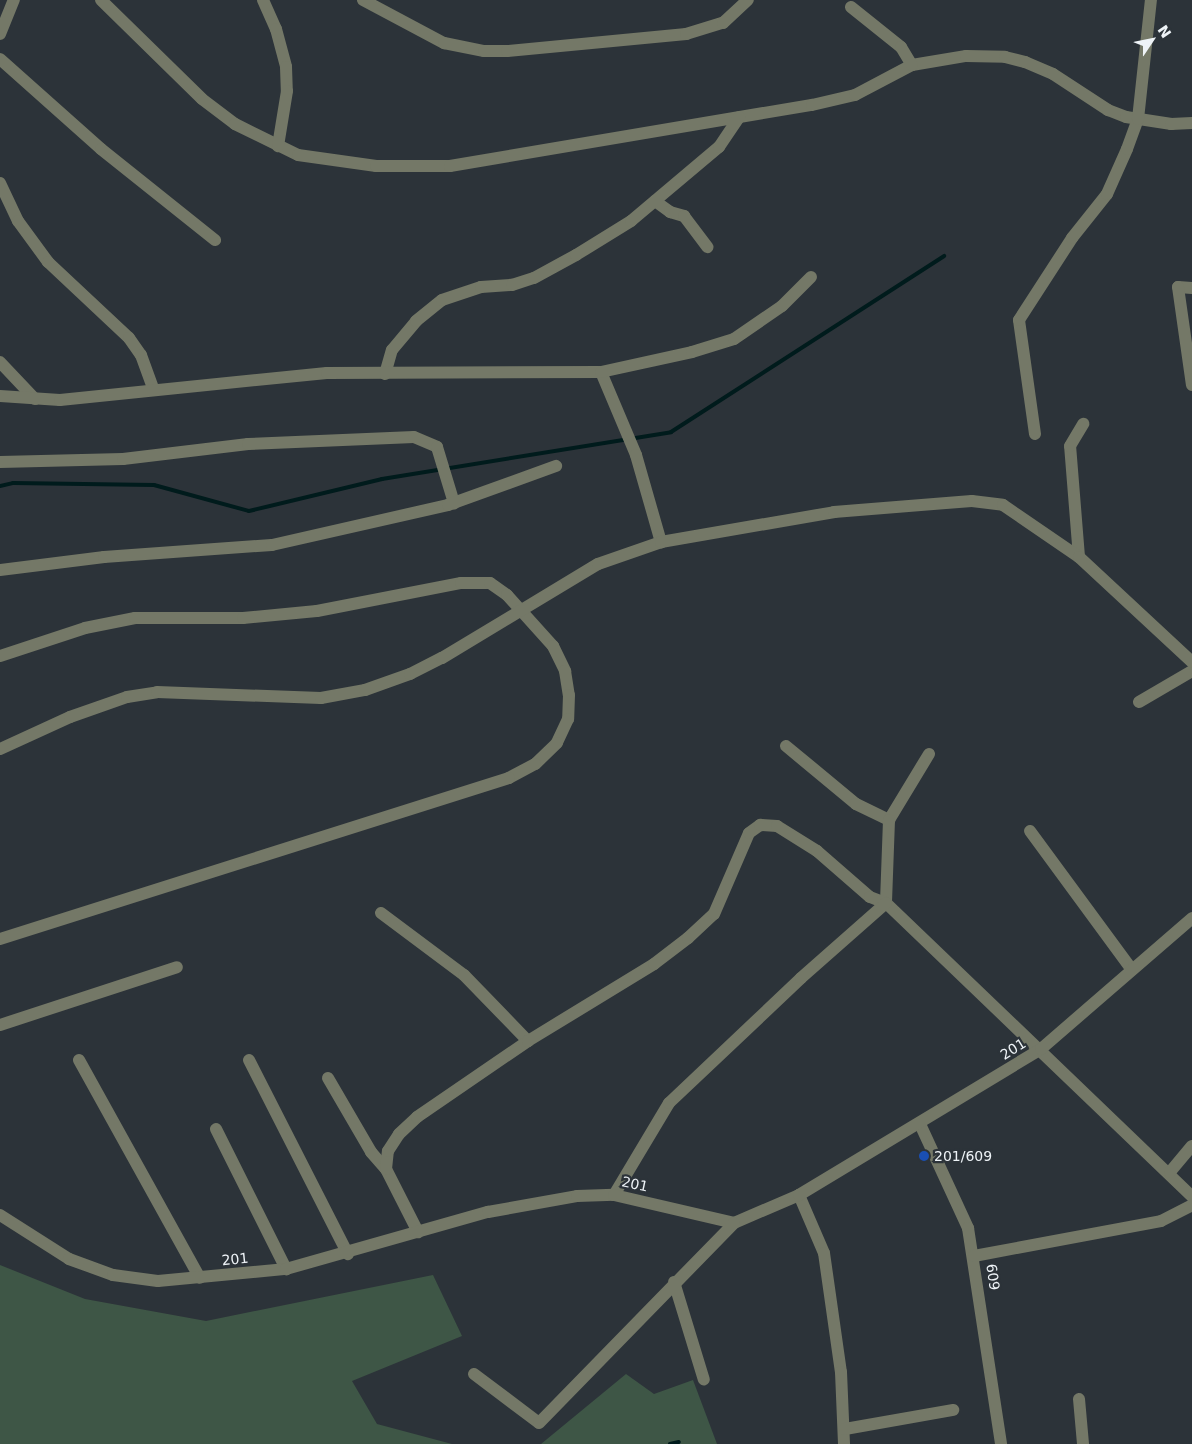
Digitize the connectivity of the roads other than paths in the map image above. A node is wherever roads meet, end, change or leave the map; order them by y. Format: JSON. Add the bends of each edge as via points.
{"nodes":[{"id":1,"x":14,"y":0,"type":"edge"},
{"id":2,"x":101,"y":0,"type":"edge"},
{"id":3,"x":263,"y":0,"type":"edge"},
{"id":4,"x":364,"y":0,"type":"edge"},
{"id":5,"x":748,"y":0,"type":"edge"},
{"id":6,"x":1151,"y":0,"type":"edge"},
{"id":7,"x":851,"y":7,"type":"dead end"},
{"id":8,"x":1,"y":29,"type":"edge"},
{"id":9,"x":0,"y":59,"type":"edge"},
{"id":10,"x":912,"y":65,"type":"junction"},
{"id":11,"x":740,"y":117,"type":"junction"},
{"id":12,"x":1138,"y":119,"type":"junction"},
{"id":13,"x":1192,"y":123,"type":"edge"},
{"id":14,"x":278,"y":146,"type":"junction"},
{"id":15,"x":0,"y":183,"type":"edge"},
{"id":16,"x":655,"y":201,"type":"junction"},
{"id":17,"x":215,"y":240,"type":"dead end"},
{"id":18,"x":707,"y":247,"type":"dead end"},
{"id":19,"x":811,"y":278,"type":"dead end"},
{"id":20,"x":1192,"y":288,"type":"edge"},
{"id":21,"x":0,"y":362,"type":"edge"},
{"id":22,"x":601,"y":372,"type":"junction"},
{"id":23,"x":385,"y":374,"type":"junction"},
{"id":24,"x":1192,"y":385,"type":"edge"},
{"id":25,"x":154,"y":390,"type":"junction"},
{"id":26,"x":0,"y":396,"type":"edge"},
{"id":27,"x":36,"y":399,"type":"junction"},
{"id":28,"x":1083,"y":424,"type":"dead end"},
{"id":29,"x":1035,"y":434,"type":"dead end"},
{"id":30,"x":0,"y":462,"type":"edge"},
{"id":31,"x":556,"y":466,"type":"dead end"},
{"id":32,"x":454,"y":503,"type":"junction"},
{"id":33,"x":661,"y":542,"type":"junction"},
{"id":34,"x":1079,"y":557,"type":"junction"},
{"id":35,"x":0,"y":570,"type":"edge"},
{"id":36,"x":520,"y":610,"type":"junction"},
{"id":37,"x":0,"y":656,"type":"edge"},
{"id":38,"x":1192,"y":662,"type":"edge"},
{"id":39,"x":1192,"y":671,"type":"edge"},
{"id":40,"x":1139,"y":702,"type":"dead end"},
{"id":41,"x":786,"y":746,"type":"dead end"},
{"id":42,"x":0,"y":749,"type":"edge"},
{"id":43,"x":929,"y":754,"type":"dead end"},
{"id":44,"x":889,"y":820,"type":"junction"},
{"id":45,"x":1030,"y":831,"type":"dead end"},
{"id":46,"x":886,"y":903,"type":"junction"},
{"id":47,"x":381,"y":913,"type":"dead end"},
{"id":48,"x":1192,"y":918,"type":"edge"},
{"id":49,"x":0,"y":939,"type":"edge"},
{"id":50,"x":177,"y":967,"type":"dead end"},
{"id":51,"x":1132,"y":970,"type":"junction"},
{"id":52,"x":0,"y":1025,"type":"edge"},
{"id":53,"x":528,"y":1041,"type":"junction"},
{"id":54,"x":1041,"y":1049,"type":"junction"},
{"id":55,"x":79,"y":1060,"type":"dead end"},
{"id":56,"x":249,"y":1060,"type":"dead end"},
{"id":57,"x":328,"y":1078,"type":"dead end"},
{"id":58,"x":920,"y":1124,"type":"junction"},
{"id":59,"x":216,"y":1129,"type":"dead end"},
{"id":60,"x":1192,"y":1146,"type":"edge"},
{"id":61,"x":386,"y":1169,"type":"junction"},
{"id":62,"x":1170,"y":1172,"type":"junction"},
{"id":63,"x":614,"y":1195,"type":"junction"},
{"id":64,"x":799,"y":1195,"type":"junction"},
{"id":65,"x":1192,"y":1196,"type":"edge"},
{"id":66,"x":1192,"y":1205,"type":"edge"},
{"id":67,"x":0,"y":1215,"type":"edge"},
{"id":68,"x":734,"y":1223,"type":"junction"},
{"id":69,"x":418,"y":1232,"type":"junction"},
{"id":70,"x":348,"y":1254,"type":"junction"},
{"id":71,"x":974,"y":1256,"type":"junction"},
{"id":72,"x":286,"y":1269,"type":"junction"},
{"id":73,"x":200,"y":1278,"type":"junction"},
{"id":74,"x":674,"y":1282,"type":"junction"},
{"id":75,"x":474,"y":1374,"type":"dead end"},
{"id":76,"x":704,"y":1380,"type":"dead end"},
{"id":77,"x":1079,"y":1399,"type":"dead end"},
{"id":78,"x":953,"y":1410,"type":"dead end"},
{"id":79,"x":844,"y":1430,"type":"junction"},
{"id":80,"x":844,"y":1444,"type":"edge"},
{"id":81,"x":1001,"y":1444,"type":"edge"},
{"id":82,"x":1083,"y":1444,"type":"edge"}],
"edges":[{"from":1,"to":8,"type":"street"},
{"from":2,"to":14,"type":"street","via":[[202,99],[235,124]]},
{"from":3,"to":14,"type":"street","via":[[276,29],[286,67],[287,91]]},
{"from":4,"to":5,"type":"street","via":[[444,43],[507,52],[693,32],[723,23]]},
{"from":6,"to":12,"type":"street"},
{"from":7,"to":10,"type":"street","via":[[901,47]]},
{"from":9,"to":17,"type":"street","via":[[101,149]]},
{"from":10,"to":11,"type":"street","via":[[855,95]]},
{"from":10,"to":12,"type":"street","via":[[966,56],[1025,62],[1053,74],[1108,110]]},
{"from":11,"to":14,"type":"street","via":[[450,166],[376,166],[298,155]]},
{"from":11,"to":16,"type":"street","via":[[719,147]]},
{"from":12,"to":13,"type":"street"},
{"from":12,"to":29,"type":"street","via":[[1107,194],[1072,238],[1019,320]]},
{"from":15,"to":25,"type":"street","via":[[18,221],[48,262],[72,288],[116,325],[141,355]]},
{"from":16,"to":18,"type":"street","via":[[670,212],[684,216]]},
{"from":16,"to":23,"type":"street","via":[[631,221],[534,278],[481,287],[442,300],[416,321],[392,350]]},
{"from":19,"to":22,"type":"street","via":[[782,306],[734,339],[692,352]]},
{"from":20,"to":24,"type":"street","via":[[1178,288]]},
{"from":21,"to":27,"type":"street"},
{"from":22,"to":23,"type":"street"},
{"from":22,"to":33,"type":"street","via":[[636,455]]},
{"from":23,"to":25,"type":"street","via":[[327,373]]},
{"from":25,"to":27,"type":"street","via":[[101,397]]},
{"from":26,"to":27,"type":"street"},
{"from":28,"to":34,"type":"street","via":[[1070,446]]},
{"from":30,"to":32,"type":"street","via":[[114,460],[248,444],[414,437],[437,447]]},
{"from":31,"to":32,"type":"street"},
{"from":32,"to":35,"type":"street","via":[[272,545],[104,557]]},
{"from":33,"to":34,"type":"street","via":[[834,512],[972,501],[1003,506]]},
{"from":33,"to":36,"type":"street","via":[[598,564]]},
{"from":34,"to":38,"type":"street"},
{"from":36,"to":37,"type":"street","via":[[508,594],[490,583],[461,583],[317,611],[243,618],[135,618],[85,628]]},
{"from":36,"to":42,"type":"street","via":[[418,670],[365,690],[321,698],[157,692],[127,697],[70,717]]},
{"from":36,"to":49,"type":"street","via":[[553,646],[565,671],[569,695],[568,719],[557,743],[534,764],[509,778]]},
{"from":39,"to":40,"type":"street"},
{"from":41,"to":44,"type":"street","via":[[856,804]]},
{"from":43,"to":44,"type":"street"},
{"from":44,"to":46,"type":"street"},
{"from":45,"to":51,"type":"street"},
{"from":46,"to":53,"type":"street","via":[[870,898],[817,851],[777,826],[760,825],[749,833],[714,914],[654,964]]},
{"from":46,"to":54,"type":"street"},
{"from":46,"to":63,"type":"street","via":[[800,978],[669,1103]]},
{"from":47,"to":53,"type":"street","via":[[464,975]]},
{"from":48,"to":51,"type":"street","name":"201"},
{"from":50,"to":52,"type":"street"},
{"from":51,"to":54,"type":"street","name":"201"},
{"from":53,"to":61,"type":"street","via":[[418,1117],[399,1134],[388,1151]]},
{"from":54,"to":58,"type":"street","name":"201"},
{"from":54,"to":62,"type":"street"},
{"from":55,"to":73,"type":"street"},
{"from":56,"to":70,"type":"street"},
{"from":57,"to":61,"type":"street","via":[[371,1152]]},
{"from":58,"to":64,"type":"street","name":"201"},
{"from":58,"to":71,"type":"street","name":"609","via":[[956,1198]]},
{"from":59,"to":72,"type":"street"},
{"from":60,"to":62,"type":"street"},
{"from":61,"to":69,"type":"street"},
{"from":62,"to":65,"type":"street"},
{"from":63,"to":68,"type":"street","name":"201"},
{"from":63,"to":69,"type":"street","name":"201","via":[[577,1196],[488,1212]]},
{"from":64,"to":68,"type":"street","name":"201"},
{"from":64,"to":79,"type":"street","via":[[824,1253],[841,1372]]},
{"from":66,"to":71,"type":"street","via":[[1161,1221]]},
{"from":67,"to":73,"type":"street","name":"201","via":[[69,1259],[113,1276],[158,1281]]},
{"from":68,"to":74,"type":"street"},
{"from":69,"to":70,"type":"street","name":"201"},
{"from":70,"to":72,"type":"street","name":"201"},
{"from":71,"to":81,"type":"street","name":"609"},
{"from":72,"to":73,"type":"street","name":"201"},
{"from":74,"to":75,"type":"street","via":[[539,1423]]},
{"from":74,"to":76,"type":"street"},
{"from":77,"to":82,"type":"street"},
{"from":78,"to":79,"type":"street"},
{"from":79,"to":80,"type":"street"}]}
